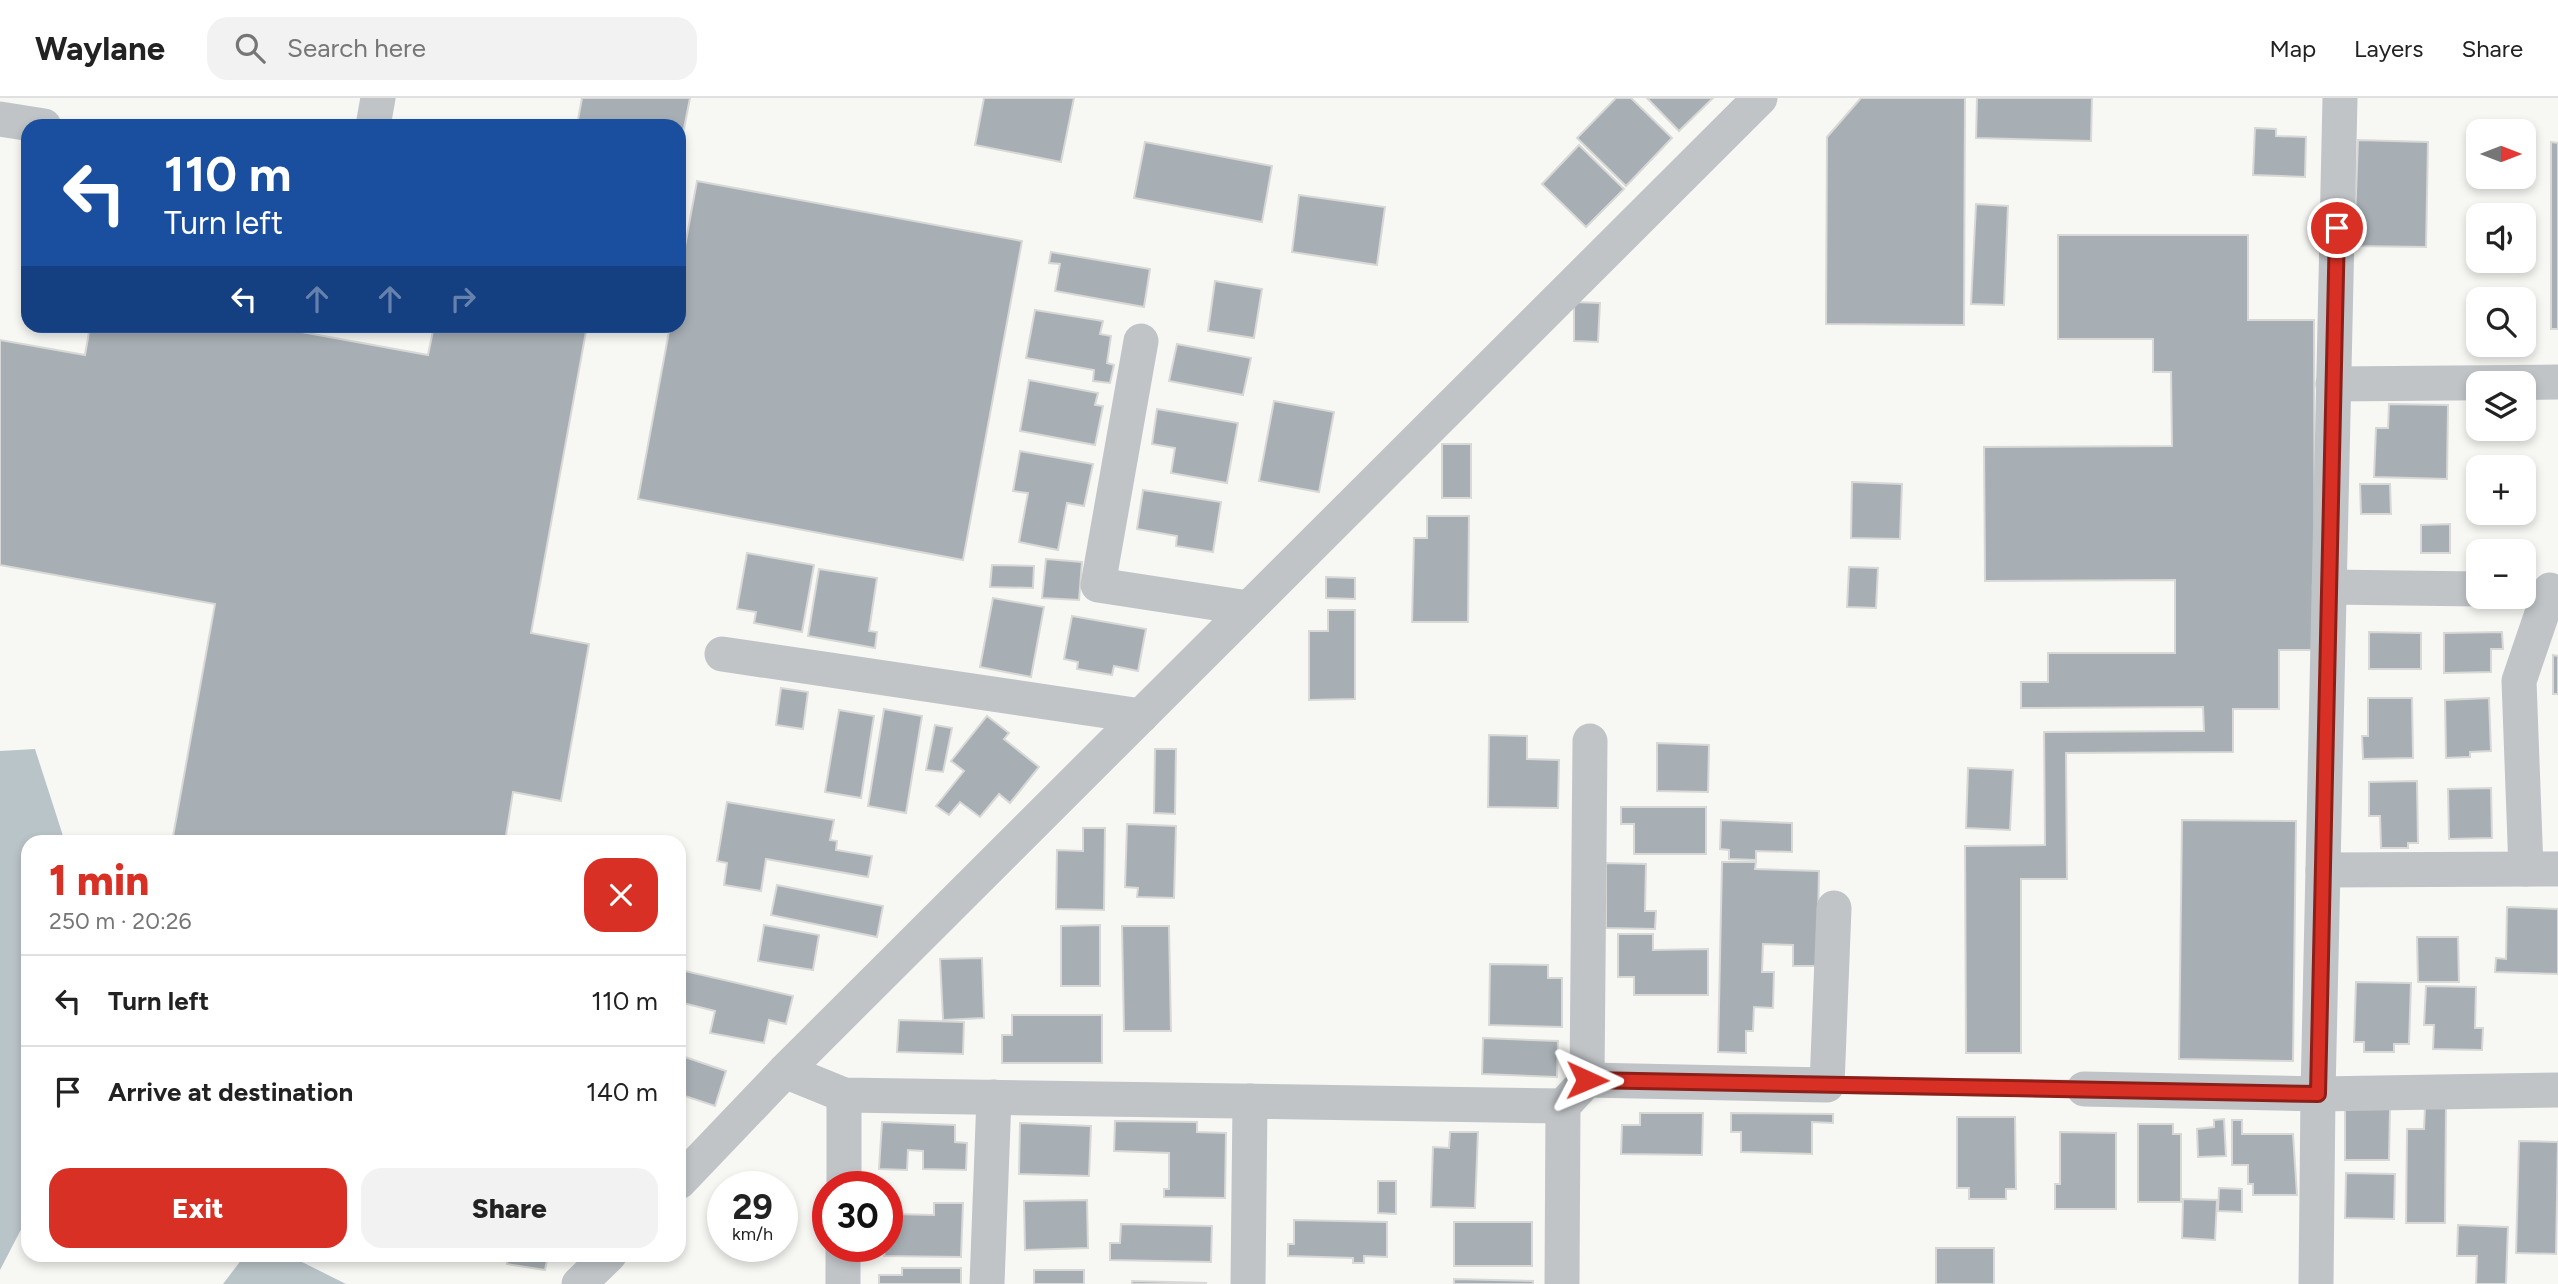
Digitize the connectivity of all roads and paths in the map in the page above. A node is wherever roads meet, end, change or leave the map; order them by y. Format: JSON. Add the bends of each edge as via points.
{"nodes":[{"id":1,"x":378,"y":98,"type":"edge"},
{"id":2,"x":1760,"y":98,"type":"edge"},
{"id":3,"x":2340,"y":98,"type":"edge"},
{"id":4,"x":0,"y":119,"type":"edge"},
{"id":5,"x":374,"y":119,"type":"edge"},
{"id":6,"x":21,"y":122,"type":"edge"},
{"id":7,"x":1141,"y":341,"type":"dead end"},
{"id":8,"x":2558,"y":382,"type":"edge"},
{"id":9,"x":2333,"y":384,"type":"junction"},
{"id":10,"x":2329,"y":587,"type":"junction"},
{"id":11,"x":2466,"y":589,"type":"edge"},
{"id":12,"x":2544,"y":590,"type":"edge"},
{"id":13,"x":1248,"y":608,"type":"junction"},
{"id":14,"x":722,"y":654,"type":"dead end"},
{"id":15,"x":1141,"y":716,"type":"junction"},
{"id":16,"x":1590,"y":741,"type":"dead end"},
{"id":17,"x":2542,"y":869,"type":"edge"},
{"id":18,"x":2322,"y":870,"type":"junction"},
{"id":19,"x":1834,"y":908,"type":"dead end"},
{"id":20,"x":785,"y":1071,"type":"junction"},
{"id":21,"x":1587,"y":1080,"type":"junction"},
{"id":22,"x":1826,"y":1085,"type":"junction"},
{"id":23,"x":2084,"y":1089,"type":"joint"},
{"id":24,"x":2558,"y":1090,"type":"edge"},
{"id":25,"x":2318,"y":1094,"type":"junction"},
{"id":26,"x":844,"y":1095,"type":"junction"},
{"id":27,"x":994,"y":1097,"type":"junction"},
{"id":28,"x":1250,"y":1101,"type":"junction"},
{"id":29,"x":1563,"y":1106,"type":"junction"},
{"id":30,"x":844,"y":1171,"type":"edge"},
{"id":31,"x":686,"y":1175,"type":"edge"},
{"id":32,"x":602,"y":1262,"type":"edge"},
{"id":33,"x":843,"y":1262,"type":"edge"},
{"id":34,"x":579,"y":1284,"type":"edge"},
{"id":35,"x":843,"y":1284,"type":"edge"},
{"id":36,"x":987,"y":1284,"type":"edge"},
{"id":37,"x":1248,"y":1284,"type":"edge"},
{"id":38,"x":1563,"y":1284,"type":"edge"},
{"id":39,"x":2316,"y":1284,"type":"edge"}],
"edges":[{"from":1,"to":5,"type":"street"},
{"from":2,"to":13,"type":"street"},
{"from":3,"to":9,"type":"street"},
{"from":4,"to":6,"type":"street"},
{"from":7,"to":13,"type":"street","via":[[1098,585]]},
{"from":8,"to":9,"type":"street"},
{"from":9,"to":10,"type":"street"},
{"from":10,"to":11,"type":"street"},
{"from":10,"to":18,"type":"street"},
{"from":12,"to":17,"type":"street","via":[[2519,681]]},
{"from":13,"to":15,"type":"street"},
{"from":14,"to":15,"type":"street"},
{"from":15,"to":20,"type":"street"},
{"from":16,"to":21,"type":"street"},
{"from":17,"to":18,"type":"street"},
{"from":18,"to":25,"type":"street"},
{"from":19,"to":22,"type":"street"},
{"from":20,"to":26,"type":"street"},
{"from":20,"to":31,"type":"street"},
{"from":21,"to":22,"type":"street"},
{"from":21,"to":29,"type":"street"},
{"from":22,"to":23,"type":"lane"},
{"from":23,"to":25,"type":"street"},
{"from":24,"to":25,"type":"street"},
{"from":25,"to":39,"type":"street"},
{"from":26,"to":27,"type":"street"},
{"from":26,"to":30,"type":"street"},
{"from":27,"to":28,"type":"street"},
{"from":27,"to":36,"type":"street"},
{"from":28,"to":29,"type":"street"},
{"from":28,"to":37,"type":"street"},
{"from":29,"to":38,"type":"street"},
{"from":32,"to":34,"type":"street"},
{"from":33,"to":35,"type":"street"}]}
